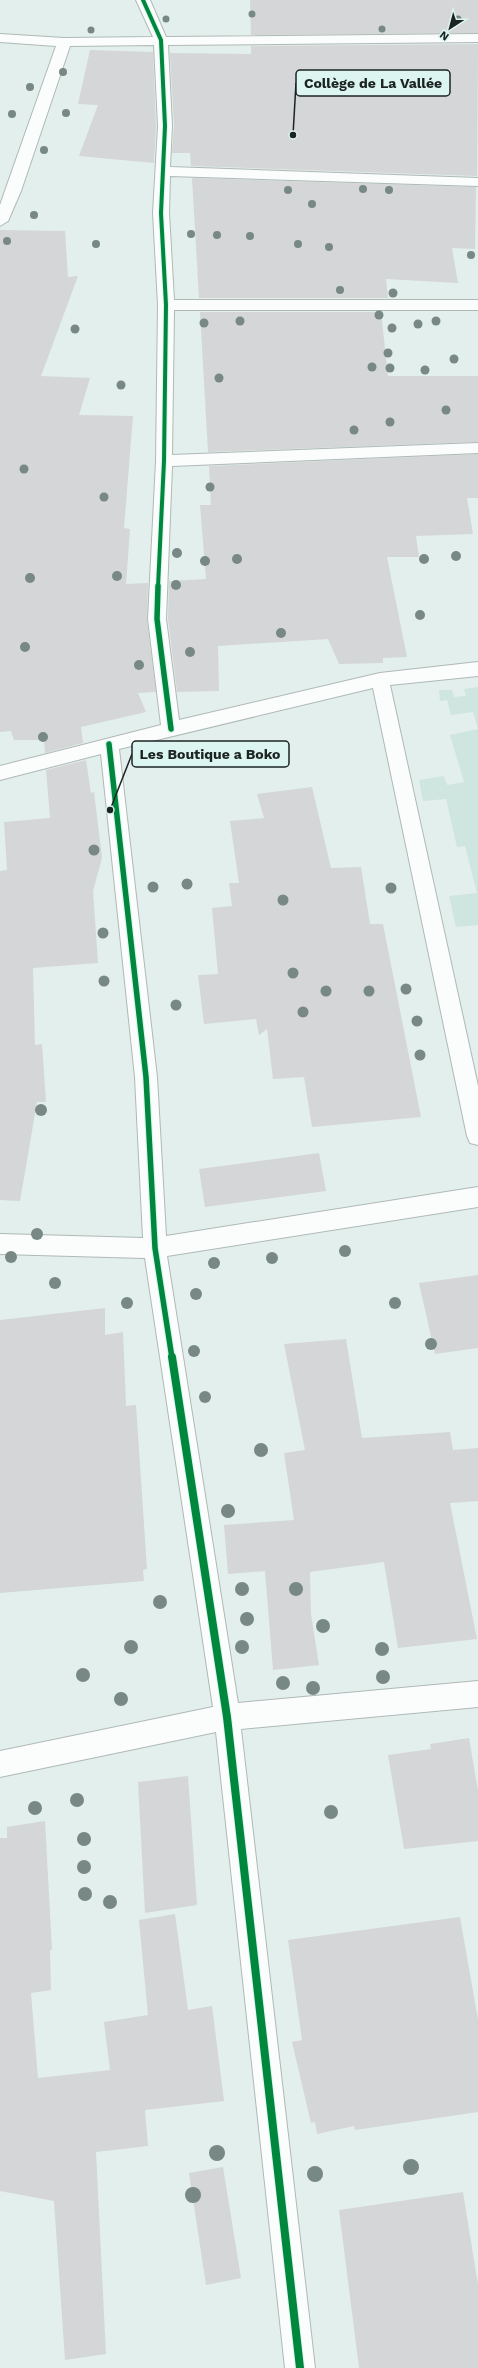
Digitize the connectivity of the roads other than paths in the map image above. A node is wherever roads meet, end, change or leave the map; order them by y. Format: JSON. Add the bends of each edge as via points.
{"nodes":[{"id":1,"x":143,"y":0,"type":"edge"},
{"id":2,"x":0,"y":38,"type":"edge"},
{"id":3,"x":478,"y":38,"type":"edge"},
{"id":4,"x":161,"y":40,"type":"junction"},
{"id":5,"x":64,"y":42,"type":"junction"},
{"id":6,"x":163,"y":171,"type":"junction"},
{"id":7,"x":478,"y":182,"type":"edge"},
{"id":8,"x":0,"y":221,"type":"edge"},
{"id":9,"x":166,"y":305,"type":"junction"},
{"id":10,"x":478,"y":305,"type":"edge"},
{"id":11,"x":478,"y":448,"type":"edge"},
{"id":12,"x":164,"y":461,"type":"junction"},
{"id":13,"x":478,"y":669,"type":"edge"},
{"id":14,"x":380,"y":680,"type":"junction"},
{"id":15,"x":171,"y":729,"type":"junction"},
{"id":16,"x":109,"y":744,"type":"junction"},
{"id":17,"x":0,"y":773,"type":"edge"},
{"id":18,"x":478,"y":1136,"type":"edge"},
{"id":19,"x":478,"y":1197,"type":"edge"},
{"id":20,"x":0,"y":1244,"type":"edge"},
{"id":21,"x":156,"y":1248,"type":"junction"},
{"id":22,"x":478,"y":1694,"type":"edge"},
{"id":23,"x":227,"y":1717,"type":"junction"},
{"id":24,"x":0,"y":1764,"type":"edge"},
{"id":25,"x":300,"y":2368,"type":"edge"}],
"edges":[{"from":1,"to":4,"type":"street"},
{"from":2,"to":5,"type":"street"},
{"from":3,"to":4,"type":"street"},
{"from":4,"to":5,"type":"street"},
{"from":4,"to":6,"type":"street","via":[[165,126]]},
{"from":5,"to":8,"type":"street","via":[[14,191]]},
{"from":6,"to":7,"type":"street"},
{"from":6,"to":9,"type":"street","via":[[161,213]]},
{"from":9,"to":10,"type":"street"},
{"from":9,"to":12,"type":"street"},
{"from":11,"to":12,"type":"street"},
{"from":12,"to":15,"type":"street","via":[[157,619]]},
{"from":13,"to":14,"type":"street"},
{"from":14,"to":15,"type":"street"},
{"from":14,"to":18,"type":"street"},
{"from":15,"to":16,"type":"street"},
{"from":16,"to":17,"type":"street"},
{"from":16,"to":21,"type":"street","via":[[146,1077]]},
{"from":19,"to":21,"type":"street"},
{"from":20,"to":21,"type":"street"},
{"from":21,"to":23,"type":"street"},
{"from":22,"to":23,"type":"street"},
{"from":23,"to":24,"type":"street"},
{"from":23,"to":25,"type":"street"}]}
